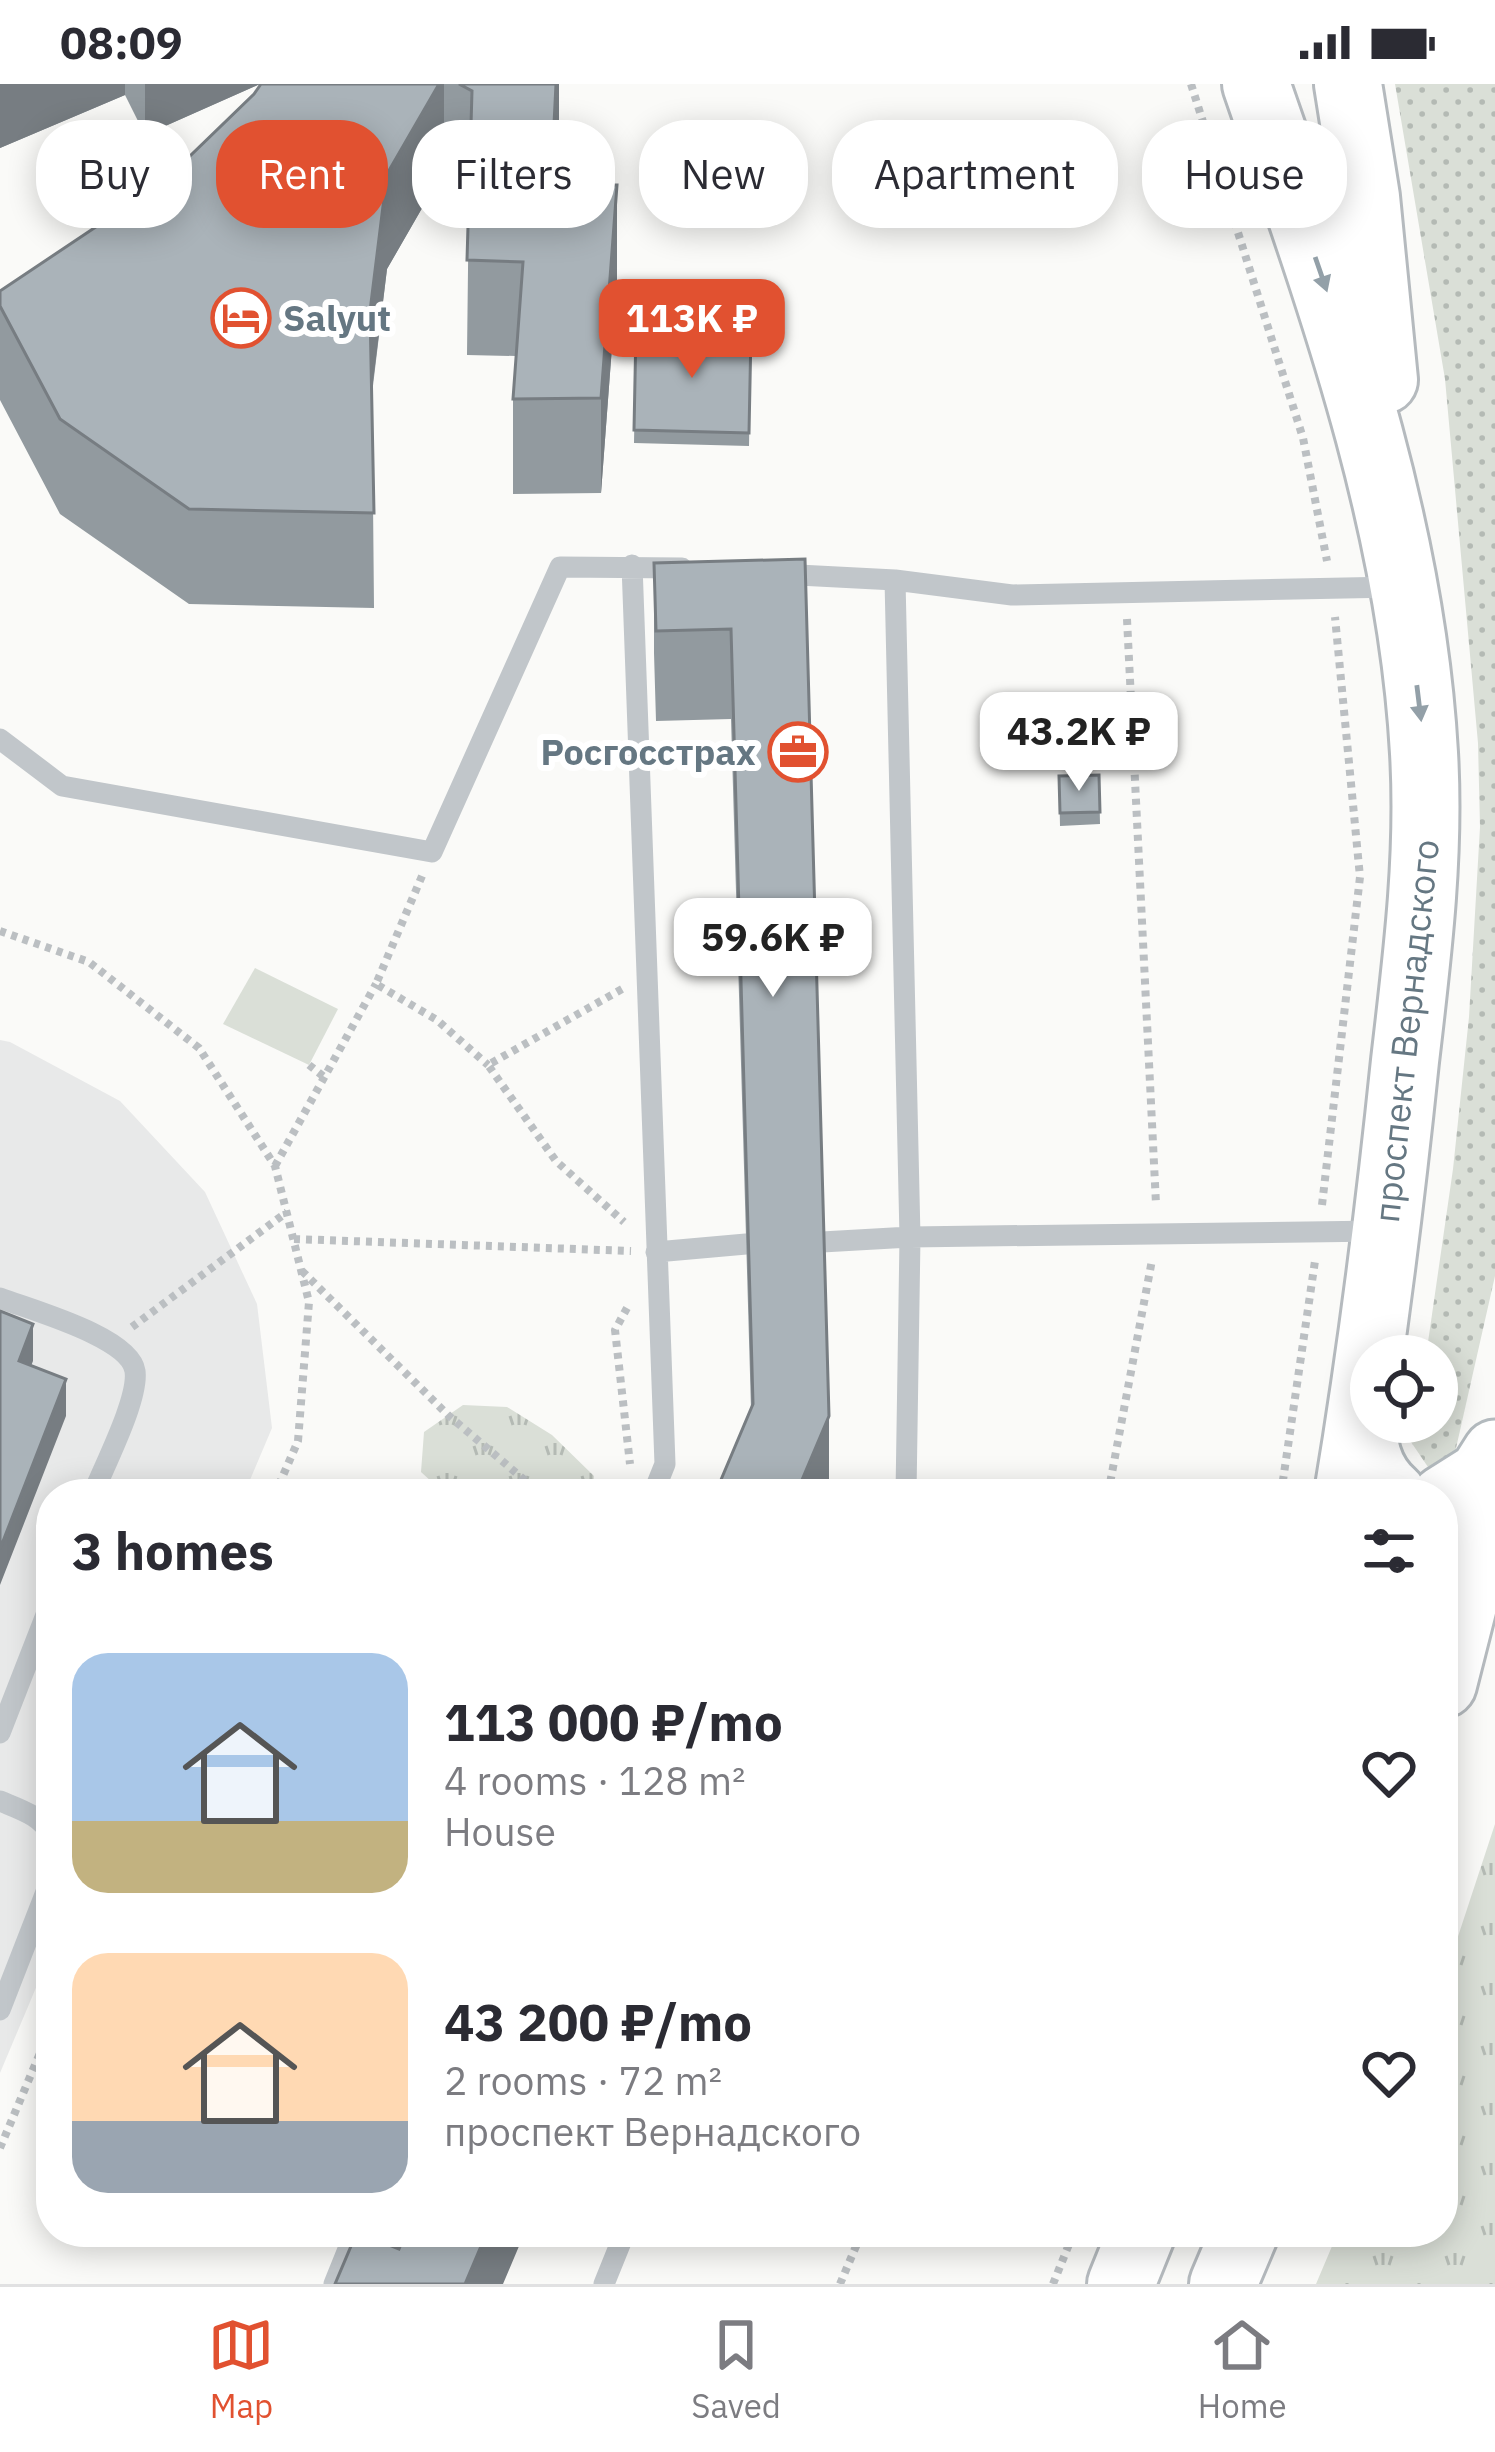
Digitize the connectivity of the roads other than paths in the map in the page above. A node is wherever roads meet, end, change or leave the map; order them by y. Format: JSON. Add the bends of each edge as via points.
{"nodes":[{"id":1,"x":1256,"y":84,"type":"edge"},
{"id":2,"x":1348,"y":84,"type":"edge"},
{"id":3,"x":632,"y":565,"type":"junction"},
{"id":4,"x":704,"y":569,"type":"edge"},
{"id":5,"x":752,"y":572,"type":"edge"},
{"id":6,"x":895,"y":580,"type":"junction"},
{"id":7,"x":1405,"y":586,"type":"junction"},
{"id":8,"x":0,"y":739,"type":"edge"},
{"id":9,"x":1387,"y":1231,"type":"junction"},
{"id":10,"x":910,"y":1237,"type":"junction"},
{"id":11,"x":822,"y":1242,"type":"edge"},
{"id":12,"x":746,"y":1244,"type":"edge"},
{"id":13,"x":656,"y":1252,"type":"junction"},
{"id":14,"x":0,"y":1298,"type":"edge"},
{"id":15,"x":1372,"y":1335,"type":"edge"},
{"id":16,"x":1356,"y":1443,"type":"edge"},
{"id":17,"x":1366,"y":1443,"type":"edge"},
{"id":18,"x":1495,"y":1452,"type":"edge"},
{"id":19,"x":99,"y":1479,"type":"edge"},
{"id":20,"x":659,"y":1479,"type":"edge"},
{"id":21,"x":906,"y":1479,"type":"edge"},
{"id":22,"x":1350,"y":1479,"type":"edge"},
{"id":23,"x":1376,"y":1479,"type":"edge"},
{"id":24,"x":1495,"y":1480,"type":"edge"},
{"id":25,"x":1458,"y":1488,"type":"edge"},
{"id":26,"x":1458,"y":1625,"type":"edge"},
{"id":27,"x":36,"y":1640,"type":"edge"},
{"id":28,"x":0,"y":1732,"type":"edge"},
{"id":29,"x":0,"y":1801,"type":"edge"},
{"id":30,"x":36,"y":1818,"type":"edge"},
{"id":31,"x":36,"y":1918,"type":"edge"},
{"id":32,"x":0,"y":2010,"type":"edge"},
{"id":33,"x":350,"y":2247,"type":"edge"},
{"id":34,"x":619,"y":2247,"type":"edge"},
{"id":35,"x":1136,"y":2247,"type":"edge"},
{"id":36,"x":1238,"y":2247,"type":"edge"},
{"id":37,"x":334,"y":2284,"type":"edge"},
{"id":38,"x":604,"y":2284,"type":"edge"},
{"id":39,"x":1121,"y":2284,"type":"edge"},
{"id":40,"x":1222,"y":2284,"type":"edge"}],
"edges":[{"from":1,"to":7,"type":"main road","name":"проспект Вернадского","one_way":true,"via":[[1345,341]]},
{"from":2,"to":7,"type":"main road"},
{"from":3,"to":4,"type":"lane"},
{"from":3,"to":8,"type":"lane","via":[[560,568],[432,852],[62,786]]},
{"from":3,"to":13,"type":"lane"},
{"from":5,"to":6,"type":"lane"},
{"from":6,"to":7,"type":"lane","via":[[1012,595]]},
{"from":6,"to":10,"type":"lane"},
{"from":7,"to":9,"type":"main road","name":"проспект Вернадского","one_way":true,"via":[[1428,856]]},
{"from":9,"to":10,"type":"lane"},
{"from":9,"to":15,"type":"main road","name":"проспект Вернадского"},
{"from":10,"to":11,"type":"lane"},
{"from":10,"to":21,"type":"lane"},
{"from":12,"to":13,"type":"lane"},
{"from":13,"to":20,"type":"lane","via":[[665,1464]]},
{"from":14,"to":19,"type":"lane","via":[[129,1356],[136,1373]]},
{"from":16,"to":22,"type":"main road","name":"проспект Вернадского"},
{"from":17,"to":23,"type":"main road"},
{"from":18,"to":25,"type":"main road"},
{"from":24,"to":26,"type":"main road"},
{"from":27,"to":28,"type":"lane"},
{"from":29,"to":30,"type":"lane"},
{"from":31,"to":32,"type":"lane"},
{"from":33,"to":37,"type":"lane"},
{"from":34,"to":38,"type":"lane"},
{"from":35,"to":39,"type":"main road"},
{"from":36,"to":40,"type":"main road"}]}
